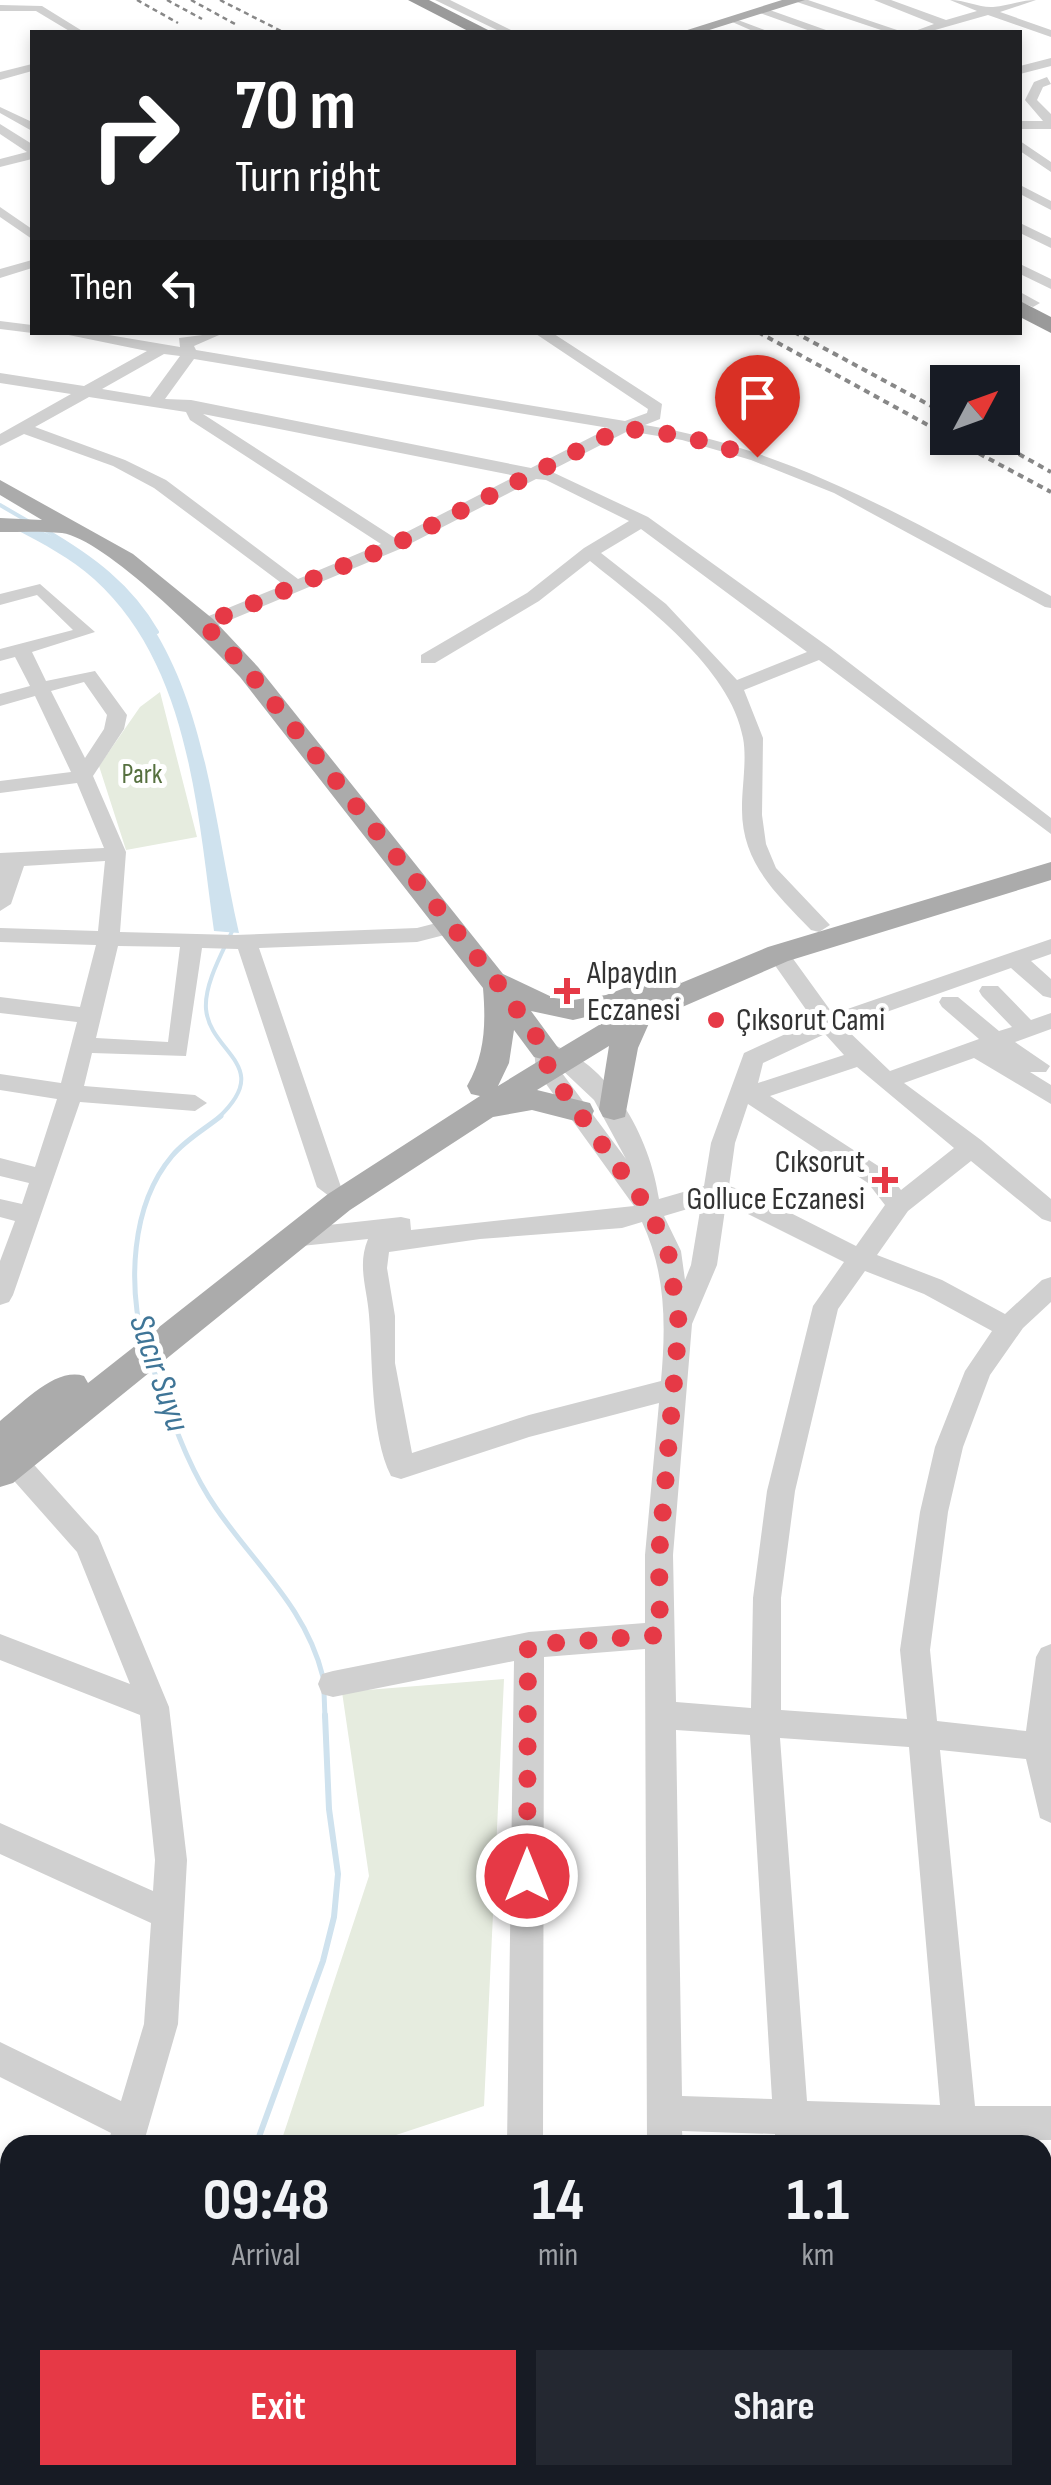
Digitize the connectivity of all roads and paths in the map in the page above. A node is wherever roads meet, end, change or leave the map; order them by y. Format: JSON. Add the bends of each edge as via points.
{"nodes":[{"id":1,"x":8,"y":0,"type":"edge"},
{"id":2,"x":26,"y":0,"type":"edge"},
{"id":3,"x":441,"y":0,"type":"edge"},
{"id":4,"x":797,"y":0,"type":"edge"},
{"id":5,"x":880,"y":0,"type":"edge"},
{"id":6,"x":956,"y":0,"type":"edge"},
{"id":7,"x":1033,"y":0,"type":"edge"},
{"id":8,"x":410,"y":4,"type":"edge"},
{"id":9,"x":1051,"y":6,"type":"edge"},
{"id":10,"x":0,"y":8,"type":"edge"},
{"id":11,"x":38,"y":8,"type":"junction"},
{"id":12,"x":761,"y":10,"type":"junction"},
{"id":13,"x":990,"y":12,"type":"junction"},
{"id":14,"x":734,"y":19,"type":"junction"},
{"id":15,"x":946,"y":24,"type":"junction"},
{"id":16,"x":59,"y":30,"type":"edge"},
{"id":17,"x":75,"y":30,"type":"edge"},
{"id":18,"x":451,"y":30,"type":"edge"},
{"id":19,"x":478,"y":30,"type":"edge"},
{"id":20,"x":505,"y":30,"type":"edge"},
{"id":21,"x":696,"y":30,"type":"edge"},
{"id":22,"x":759,"y":30,"type":"edge"},
{"id":23,"x":816,"y":30,"type":"edge"},
{"id":24,"x":890,"y":30,"type":"edge"},
{"id":25,"x":924,"y":30,"type":"edge"},
{"id":26,"x":963,"y":30,"type":"edge"},
{"id":27,"x":1051,"y":34,"type":"edge"},
{"id":28,"x":1022,"y":52,"type":"edge"},
{"id":29,"x":1049,"y":62,"type":"edge"},
{"id":30,"x":30,"y":68,"type":"edge"},
{"id":31,"x":1022,"y":70,"type":"edge"},
{"id":32,"x":1022,"y":72,"type":"edge"},
{"id":33,"x":0,"y":76,"type":"edge"},
{"id":34,"x":1049,"y":82,"type":"edge"},
{"id":35,"x":1026,"y":100,"type":"edge"},
{"id":36,"x":18,"y":106,"type":"dead end"},
{"id":37,"x":1,"y":110,"type":"edge"},
{"id":38,"x":1051,"y":123,"type":"edge"},
{"id":39,"x":1022,"y":126,"type":"edge"},
{"id":40,"x":30,"y":127,"type":"edge"},
{"id":41,"x":30,"y":128,"type":"edge"},
{"id":42,"x":5,"y":132,"type":"edge"},
{"id":43,"x":1022,"y":146,"type":"edge"},
{"id":44,"x":30,"y":151,"type":"edge"},
{"id":45,"x":30,"y":153,"type":"edge"},
{"id":46,"x":0,"y":163,"type":"edge"},
{"id":47,"x":1051,"y":168,"type":"edge"},
{"id":48,"x":1022,"y":190,"type":"edge"},
{"id":49,"x":1051,"y":206,"type":"edge"},
{"id":50,"x":30,"y":214,"type":"edge"},
{"id":51,"x":3,"y":217,"type":"edge"},
{"id":52,"x":1022,"y":229,"type":"edge"},
{"id":53,"x":30,"y":234,"type":"edge"},
{"id":54,"x":1047,"y":239,"type":"edge"},
{"id":55,"x":1022,"y":245,"type":"edge"},
{"id":56,"x":30,"y":265,"type":"edge"},
{"id":57,"x":1022,"y":269,"type":"edge"},
{"id":58,"x":0,"y":274,"type":"edge"},
{"id":59,"x":1051,"y":285,"type":"edge"},
{"id":60,"x":1024,"y":302,"type":"edge"},
{"id":61,"x":1022,"y":324,"type":"edge"},
{"id":62,"x":0,"y":326,"type":"edge"},
{"id":63,"x":1051,"y":326,"type":"edge"},
{"id":64,"x":30,"y":329,"type":"edge"},
{"id":65,"x":101,"y":335,"type":"edge"},
{"id":66,"x":213,"y":335,"type":"edge"},
{"id":67,"x":545,"y":335,"type":"edge"},
{"id":68,"x":167,"y":340,"type":"edge"},
{"id":69,"x":1051,"y":341,"type":"edge"},
{"id":70,"x":189,"y":348,"type":"junction"},
{"id":71,"x":0,"y":378,"type":"edge"},
{"id":72,"x":90,"y":390,"type":"junction"},
{"id":73,"x":156,"y":400,"type":"junction"},
{"id":74,"x":190,"y":405,"type":"junction"},
{"id":75,"x":656,"y":407,"type":"junction"},
{"id":76,"x":22,"y":428,"type":"junction"},
{"id":77,"x":622,"y":428,"type":"junction"},
{"id":78,"x":0,"y":440,"type":"edge"},
{"id":79,"x":757,"y":457,"type":"junction"},
{"id":80,"x":534,"y":476,"type":"junction"},
{"id":81,"x":0,"y":486,"type":"edge"},
{"id":82,"x":29,"y":503,"type":"junction"},
{"id":83,"x":642,"y":521,"type":"junction"},
{"id":84,"x":8,"y":524,"type":"edge"},
{"id":85,"x":68,"y":528,"type":"junction"},
{"id":86,"x":394,"y":545,"type":"junction"},
{"id":87,"x":590,"y":552,"type":"junction"},
{"id":88,"x":294,"y":584,"type":"junction"},
{"id":89,"x":0,"y":600,"type":"edge"},
{"id":90,"x":1051,"y":603,"type":"edge"},
{"id":91,"x":1051,"y":620,"type":"edge"},
{"id":92,"x":204,"y":624,"type":"junction"},
{"id":93,"x":10,"y":652,"type":"edge"},
{"id":94,"x":822,"y":652,"type":"junction"},
{"id":95,"x":428,"y":659,"type":"dead end"},
{"id":96,"x":734,"y":688,"type":"junction"},
{"id":97,"x":41,"y":690,"type":"junction"},
{"id":98,"x":0,"y":700,"type":"edge"},
{"id":99,"x":83,"y":776,"type":"junction"},
{"id":100,"x":0,"y":787,"type":"edge"},
{"id":101,"x":1051,"y":828,"type":"edge"},
{"id":102,"x":1051,"y":848,"type":"edge"},
{"id":103,"x":116,"y":852,"type":"junction"},
{"id":104,"x":8,"y":859,"type":"edge"},
{"id":105,"x":1051,"y":870,"type":"edge"},
{"id":106,"x":0,"y":904,"type":"edge"},
{"id":107,"x":818,"y":925,"type":"junction"},
{"id":108,"x":452,"y":926,"type":"junction"},
{"id":109,"x":0,"y":935,"type":"edge"},
{"id":110,"x":108,"y":941,"type":"junction"},
{"id":111,"x":221,"y":941,"type":"junction"},
{"id":112,"x":1039,"y":953,"type":"edge"},
{"id":113,"x":778,"y":954,"type":"junction"},
{"id":114,"x":497,"y":982,"type":"junction"},
{"id":115,"x":658,"y":986,"type":"junction"},
{"id":116,"x":1051,"y":991,"type":"edge"},
{"id":117,"x":990,"y":992,"type":"dead end"},
{"id":118,"x":950,"y":1002,"type":"dead end"},
{"id":119,"x":0,"y":1006,"type":"edge"},
{"id":120,"x":640,"y":1014,"type":"junction"},
{"id":121,"x":89,"y":1016,"type":"junction"},
{"id":122,"x":828,"y":1024,"type":"junction"},
{"id":123,"x":1042,"y":1028,"type":"edge"},
{"id":124,"x":82,"y":1045,"type":"junction"},
{"id":125,"x":987,"y":1046,"type":"junction"},
{"id":126,"x":864,"y":1057,"type":"junction"},
{"id":127,"x":553,"y":1060,"type":"junction"},
{"id":128,"x":1038,"y":1066,"type":"dead end"},
{"id":129,"x":889,"y":1080,"type":"junction"},
{"id":130,"x":0,"y":1082,"type":"edge"},
{"id":131,"x":70,"y":1093,"type":"junction"},
{"id":132,"x":744,"y":1096,"type":"junction"},
{"id":133,"x":1051,"y":1096,"type":"edge"},
{"id":134,"x":482,"y":1097,"type":"junction"},
{"id":135,"x":196,"y":1104,"type":"dead end"},
{"id":136,"x":614,"y":1110,"type":"junction"},
{"id":137,"x":579,"y":1111,"type":"junction"},
{"id":138,"x":973,"y":1146,"type":"junction"},
{"id":139,"x":0,"y":1166,"type":"edge"},
{"id":140,"x":43,"y":1178,"type":"junction"},
{"id":141,"x":329,"y":1187,"type":"junction"},
{"id":142,"x":716,"y":1191,"type":"junction"},
{"id":143,"x":899,"y":1205,"type":"junction"},
{"id":144,"x":0,"y":1208,"type":"edge"},
{"id":145,"x":648,"y":1208,"type":"junction"},
{"id":146,"x":1051,"y":1214,"type":"edge"},
{"id":147,"x":30,"y":1215,"type":"junction"},
{"id":148,"x":515,"y":1227,"type":"junction"},
{"id":149,"x":292,"y":1238,"type":"junction"},
{"id":150,"x":858,"y":1258,"type":"junction"},
{"id":151,"x":3,"y":1278,"type":"edge"},
{"id":152,"x":1051,"y":1287,"type":"edge"},
{"id":153,"x":679,"y":1324,"type":"junction"},
{"id":154,"x":166,"y":1325,"type":"junction"},
{"id":155,"x":1009,"y":1328,"type":"junction"},
{"id":156,"x":674,"y":1388,"type":"junction"},
{"id":157,"x":3,"y":1455,"type":"edge"},
{"id":158,"x":660,"y":1635,"type":"junction"},
{"id":159,"x":528,"y":1645,"type":"junction"},
{"id":160,"x":0,"y":1646,"type":"edge"},
{"id":161,"x":1051,"y":1658,"type":"edge"},
{"id":162,"x":333,"y":1684,"type":"dead end"},
{"id":163,"x":154,"y":1707,"type":"junction"},
{"id":164,"x":660,"y":1715,"type":"junction"},
{"id":165,"x":766,"y":1722,"type":"junction"},
{"id":166,"x":924,"y":1734,"type":"junction"},
{"id":167,"x":1045,"y":1747,"type":"edge"},
{"id":168,"x":1051,"y":1808,"type":"edge"},
{"id":169,"x":0,"y":1838,"type":"edge"},
{"id":170,"x":168,"y":1914,"type":"junction"},
{"id":171,"x":0,"y":2059,"type":"edge"},
{"id":172,"x":1051,"y":2123,"type":"edge"},
{"id":173,"x":664,"y":2129,"type":"edge"},
{"id":174,"x":792,"y":2131,"type":"edge"},
{"id":175,"x":955,"y":2134,"type":"edge"},
{"id":176,"x":129,"y":2135,"type":"edge"},
{"id":177,"x":525,"y":2135,"type":"edge"}],
"edges":[{"from":1,"to":10,"type":"street"},
{"from":2,"to":11,"type":"street"},
{"from":3,"to":20,"type":"street"},
{"from":4,"to":12,"type":"main road"},
{"from":4,"to":24,"type":"street"},
{"from":5,"to":15,"type":"street"},
{"from":6,"to":13,"type":"street"},
{"from":7,"to":9,"type":"street"},
{"from":7,"to":13,"type":"street"},
{"from":8,"to":18,"type":"highway"},
{"from":8,"to":19,"type":"highway"},
{"from":10,"to":11,"type":"street"},
{"from":10,"to":16,"type":"street","via":[[32,13]]},
{"from":11,"to":17,"type":"street"},
{"from":12,"to":14,"type":"main road"},
{"from":12,"to":23,"type":"street"},
{"from":13,"to":15,"type":"street"},
{"from":13,"to":27,"type":"street"},
{"from":14,"to":21,"type":"main road"},
{"from":14,"to":22,"type":"street"},
{"from":15,"to":25,"type":"street"},
{"from":15,"to":26,"type":"street"},
{"from":28,"to":29,"type":"street"},
{"from":29,"to":31,"type":"street"},
{"from":30,"to":33,"type":"street"},
{"from":32,"to":34,"type":"street"},
{"from":34,"to":35,"type":"street"},
{"from":35,"to":38,"type":"street"},
{"from":36,"to":37,"type":"street"},
{"from":37,"to":40,"type":"street"},
{"from":38,"to":39,"type":"street"},
{"from":41,"to":42,"type":"street"},
{"from":42,"to":44,"type":"street"},
{"from":43,"to":47,"type":"street"},
{"from":45,"to":46,"type":"street"},
{"from":48,"to":49,"type":"street"},
{"from":50,"to":51,"type":"street"},
{"from":51,"to":53,"type":"street"},
{"from":52,"to":54,"type":"street"},
{"from":54,"to":55,"type":"street"},
{"from":56,"to":58,"type":"street"},
{"from":57,"to":59,"type":"street"},
{"from":60,"to":63,"type":"highway"},
{"from":61,"to":69,"type":"highway"},
{"from":62,"to":64,"type":"street"},
{"from":65,"to":68,"type":"street"},
{"from":66,"to":70,"type":"street"},
{"from":67,"to":75,"type":"street"},
{"from":68,"to":70,"type":"street"},
{"from":68,"to":72,"type":"street"},
{"from":70,"to":73,"type":"street"},
{"from":70,"to":77,"type":"street"},
{"from":71,"to":72,"type":"street"},
{"from":72,"to":73,"type":"street"},
{"from":72,"to":76,"type":"street"},
{"from":73,"to":74,"type":"street"},
{"from":74,"to":80,"type":"street"},
{"from":74,"to":86,"type":"street","via":[[196,417]]},
{"from":75,"to":77,"type":"street","via":[[654,416]]},
{"from":75,"to":79,"type":"street"},
{"from":76,"to":78,"type":"street"},
{"from":76,"to":88,"type":"street","via":[[160,484]]},
{"from":77,"to":79,"type":"street","via":[[684,436]]},
{"from":77,"to":80,"type":"street"},
{"from":77,"to":91,"type":"street","via":[[750,464],[826,495]]},
{"from":79,"to":90,"type":"street","via":[[840,489]]},
{"from":80,"to":83,"type":"street","via":[[570,484]]},
{"from":80,"to":86,"type":"street"},
{"from":81,"to":82,"type":"main road"},
{"from":82,"to":84,"type":"main road","via":[[25,518]]},
{"from":82,"to":85,"type":"main road"},
{"from":83,"to":87,"type":"street"},
{"from":83,"to":94,"type":"street"},
{"from":84,"to":85,"type":"main road"},
{"from":85,"to":92,"type":"main road","via":[[125,558]]},
{"from":86,"to":88,"type":"street"},
{"from":87,"to":95,"type":"street","via":[[534,597]]},
{"from":87,"to":96,"type":"street","via":[[660,608]]},
{"from":88,"to":92,"type":"street"},
{"from":89,"to":93,"type":"street","via":[[40,589],[86,632]]},
{"from":92,"to":108,"type":"main road"},
{"from":93,"to":97,"type":"street"},
{"from":94,"to":96,"type":"street"},
{"from":94,"to":101,"type":"street"},
{"from":96,"to":107,"type":"street","via":[[754,738],[756,844],[767,871]]},
{"from":97,"to":98,"type":"street"},
{"from":97,"to":99,"type":"street"},
{"from":97,"to":99,"type":"street","via":[[88,675],[116,716]]},
{"from":99,"to":100,"type":"street"},
{"from":99,"to":103,"type":"street"},
{"from":102,"to":107,"type":"main road"},
{"from":103,"to":104,"type":"street"},
{"from":103,"to":110,"type":"street"},
{"from":104,"to":106,"type":"street"},
{"from":105,"to":113,"type":"main road"},
{"from":107,"to":115,"type":"main road"},
{"from":108,"to":111,"type":"street","via":[[418,935]]},
{"from":108,"to":114,"type":"main road"},
{"from":109,"to":110,"type":"street"},
{"from":110,"to":111,"type":"street"},
{"from":110,"to":121,"type":"street"},
{"from":111,"to":124,"type":"street","via":[[178,1050]]},
{"from":111,"to":141,"type":"street"},
{"from":112,"to":116,"type":"street"},
{"from":112,"to":122,"type":"street"},
{"from":113,"to":120,"type":"main road"},
{"from":113,"to":122,"type":"street"},
{"from":114,"to":115,"type":"main road","via":[[564,1010]]},
{"from":114,"to":127,"type":"main road"},
{"from":114,"to":134,"type":"main road","via":[[500,1020],[493,1072]]},
{"from":115,"to":127,"type":"main road"},
{"from":117,"to":123,"type":"street"},
{"from":118,"to":125,"type":"street"},
{"from":119,"to":121,"type":"street"},
{"from":120,"to":127,"type":"main road"},
{"from":120,"to":136,"type":"main road","via":[[619,1055]]},
{"from":121,"to":124,"type":"street"},
{"from":122,"to":126,"type":"street"},
{"from":122,"to":132,"type":"street","via":[[752,1059]]},
{"from":123,"to":125,"type":"street"},
{"from":124,"to":131,"type":"street"},
{"from":125,"to":128,"type":"street"},
{"from":125,"to":129,"type":"street"},
{"from":125,"to":133,"type":"street"},
{"from":126,"to":129,"type":"street"},
{"from":126,"to":132,"type":"street"},
{"from":127,"to":134,"type":"main road"},
{"from":127,"to":136,"type":"street"},
{"from":127,"to":137,"type":"street"},
{"from":129,"to":138,"type":"street"},
{"from":130,"to":131,"type":"street"},
{"from":131,"to":135,"type":"street"},
{"from":131,"to":140,"type":"street"},
{"from":132,"to":142,"type":"street","via":[[723,1143]]},
{"from":132,"to":143,"type":"street","via":[[877,1177]]},
{"from":134,"to":137,"type":"main road","via":[[532,1099]]},
{"from":134,"to":141,"type":"main road"},
{"from":134,"to":149,"type":"main road"},
{"from":136,"to":145,"type":"street","via":[[646,1178]]},
{"from":137,"to":145,"type":"street"},
{"from":138,"to":143,"type":"street"},
{"from":138,"to":146,"type":"street"},
{"from":139,"to":140,"type":"street"},
{"from":140,"to":147,"type":"street"},
{"from":141,"to":154,"type":"main road"},
{"from":142,"to":145,"type":"street"},
{"from":142,"to":150,"type":"street"},
{"from":142,"to":153,"type":"street","via":[[704,1264]]},
{"from":143,"to":150,"type":"street"},
{"from":144,"to":147,"type":"street"},
{"from":145,"to":148,"type":"street","via":[[622,1218]]},
{"from":145,"to":153,"type":"street","via":[[668,1251]]},
{"from":147,"to":151,"type":"street"},
{"from":148,"to":149,"type":"street","via":[[467,1219]]},
{"from":148,"to":156,"type":"street","via":[[378,1244],[382,1364],[401,1468]]},
{"from":149,"to":154,"type":"main road"},
{"from":150,"to":155,"type":"street"},
{"from":150,"to":165,"type":"street","via":[[826,1306],[781,1491],[766,1598]]},
{"from":152,"to":155,"type":"street"},
{"from":153,"to":156,"type":"street"},
{"from":154,"to":157,"type":"main road","via":[[102,1388]]},
{"from":154,"to":157,"type":"main road","via":[[117,1351]]},
{"from":155,"to":166,"type":"street","via":[[978,1372],[934,1512],[915,1650]]},
{"from":156,"to":158,"type":"street","via":[[659,1555]]},
{"from":157,"to":163,"type":"street","via":[[88,1545]]},
{"from":158,"to":159,"type":"street"},
{"from":158,"to":164,"type":"street"},
{"from":159,"to":162,"type":"street"},
{"from":159,"to":177,"type":"street"},
{"from":160,"to":163,"type":"street"},
{"from":161,"to":167,"type":"street"},
{"from":163,"to":170,"type":"street","via":[[171,1860]]},
{"from":164,"to":165,"type":"street"},
{"from":164,"to":173,"type":"street"},
{"from":165,"to":166,"type":"street"},
{"from":165,"to":174,"type":"street"},
{"from":166,"to":167,"type":"street"},
{"from":166,"to":175,"type":"street","via":[[960,2100]]},
{"from":167,"to":168,"type":"street"},
{"from":169,"to":170,"type":"street"},
{"from":170,"to":176,"type":"street","via":[[161,2024]]},
{"from":171,"to":176,"type":"street"},
{"from":172,"to":175,"type":"street"},
{"from":173,"to":174,"type":"street"},
{"from":174,"to":175,"type":"street"}]}
